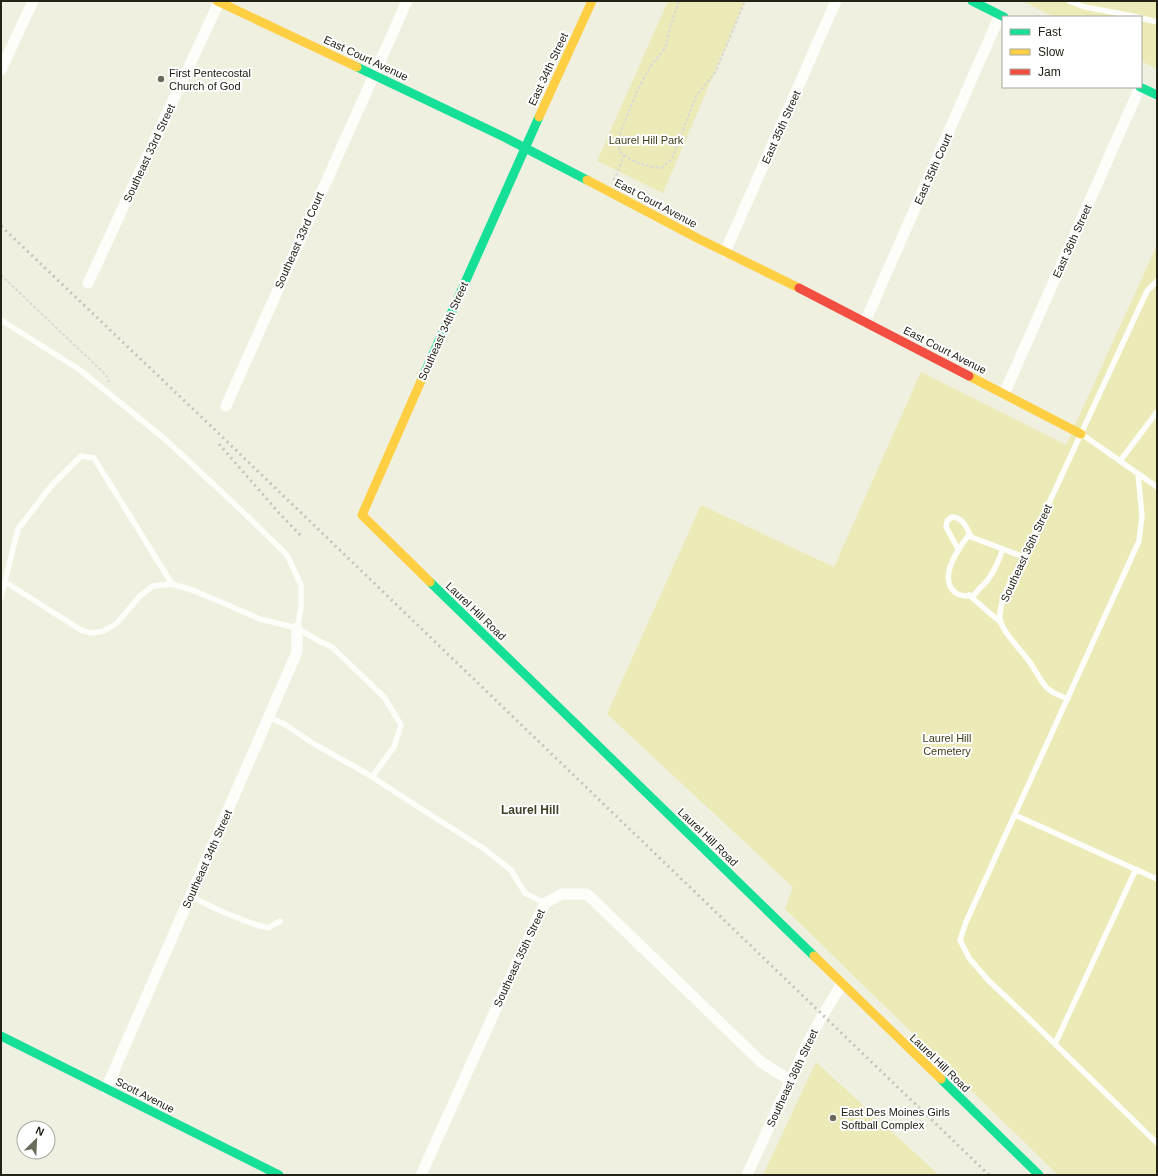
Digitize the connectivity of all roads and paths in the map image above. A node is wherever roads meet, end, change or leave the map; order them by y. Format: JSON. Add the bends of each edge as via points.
{"nodes":[{"id":1,"x":33,"y":1,"type":"edge"},
{"id":2,"x":219,"y":1,"type":"edge"},
{"id":3,"x":406,"y":1,"type":"edge"},
{"id":4,"x":592,"y":1,"type":"edge"},
{"id":5,"x":679,"y":1,"type":"edge"},
{"id":6,"x":745,"y":1,"type":"edge"},
{"id":7,"x":836,"y":1,"type":"edge"},
{"id":8,"x":972,"y":1,"type":"edge"},
{"id":9,"x":1069,"y":1,"type":"edge"},
{"id":10,"x":1002,"y":16,"type":"edge"},
{"id":11,"x":1134,"y":16,"type":"edge"},
{"id":12,"x":1142,"y":17,"type":"edge"},
{"id":13,"x":1157,"y":21,"type":"edge"},
{"id":14,"x":1,"y":70,"type":"edge"},
{"id":15,"x":373,"y":75,"type":"junction"},
{"id":16,"x":1140,"y":88,"type":"edge"},
{"id":17,"x":1142,"y":88,"type":"edge"},
{"id":18,"x":1157,"y":96,"type":"edge"},
{"id":19,"x":525,"y":148,"type":"junction"},
{"id":20,"x":624,"y":156,"type":"junction"},
{"id":21,"x":606,"y":190,"type":"junction"},
{"id":22,"x":725,"y":252,"type":"junction"},
{"id":23,"x":1,"y":275,"type":"edge"},
{"id":24,"x":1157,"y":281,"type":"edge"},
{"id":25,"x":88,"y":283,"type":"dead end"},
{"id":26,"x":1,"y":320,"type":"edge"},
{"id":27,"x":865,"y":322,"type":"junction"},
{"id":28,"x":1004,"y":394,"type":"junction"},
{"id":29,"x":118,"y":401,"type":"junction"},
{"id":30,"x":226,"y":406,"type":"dead end"},
{"id":31,"x":1157,"y":412,"type":"edge"},
{"id":32,"x":1081,"y":434,"type":"junction"},
{"id":33,"x":1120,"y":461,"type":"junction"},
{"id":34,"x":1138,"y":474,"type":"junction"},
{"id":35,"x":1157,"y":487,"type":"edge"},
{"id":36,"x":362,"y":515,"type":"joint"},
{"id":37,"x":971,"y":537,"type":"junction"},
{"id":38,"x":958,"y":549,"type":"junction"},
{"id":39,"x":1003,"y":549,"type":"junction"},
{"id":40,"x":1024,"y":557,"type":"junction"},
{"id":41,"x":5,"y":582,"type":"junction"},
{"id":42,"x":172,"y":584,"type":"junction"},
{"id":43,"x":969,"y":595,"type":"junction"},
{"id":44,"x":1,"y":597,"type":"edge"},
{"id":45,"x":1001,"y":622,"type":"junction"},
{"id":46,"x":297,"y":628,"type":"junction"},
{"id":47,"x":1068,"y":699,"type":"junction"},
{"id":48,"x":269,"y":717,"type":"junction"},
{"id":49,"x":372,"y":777,"type":"junction"},
{"id":50,"x":1015,"y":815,"type":"junction"},
{"id":51,"x":1136,"y":869,"type":"junction"},
{"id":52,"x":1157,"y":879,"type":"edge"},
{"id":53,"x":190,"y":896,"type":"junction"},
{"id":54,"x":545,"y":903,"type":"junction"},
{"id":55,"x":280,"y":921,"type":"dead end"},
{"id":56,"x":842,"y":984,"type":"junction"},
{"id":57,"x":1,"y":1036,"type":"edge"},
{"id":58,"x":1055,"y":1044,"type":"junction"},
{"id":59,"x":791,"y":1081,"type":"junction"},
{"id":60,"x":106,"y":1089,"type":"junction"},
{"id":61,"x":1157,"y":1143,"type":"edge"},
{"id":62,"x":279,"y":1175,"type":"edge"},
{"id":63,"x":421,"y":1175,"type":"edge"},
{"id":64,"x":747,"y":1175,"type":"edge"},
{"id":65,"x":1039,"y":1175,"type":"edge"}],
"edges":[{"from":1,"to":14,"type":"street"},
{"from":2,"to":15,"type":"street","name":"East Court Avenue"},
{"from":2,"to":25,"type":"street","name":"Southeast 33rd Street"},
{"from":3,"to":15,"type":"street","name":"Southeast 33rd Court"},
{"from":4,"to":19,"type":"street","name":"East 34th Street"},
{"from":5,"to":20,"type":"path","via":[[666,47],[650,67],[637,91],[620,134],[619,151]]},
{"from":6,"to":20,"type":"path","via":[[715,73],[696,96],[672,159],[661,168],[646,166]]},
{"from":7,"to":22,"type":"street","name":"East 35th Street"},
{"from":8,"to":10,"type":"street"},
{"from":9,"to":11,"type":"lane","via":[[1085,7]]},
{"from":10,"to":27,"type":"street","name":"East 35th Court"},
{"from":12,"to":13,"type":"lane"},
{"from":15,"to":19,"type":"street","name":"East Court Avenue"},
{"from":15,"to":30,"type":"street","name":"Southeast 33rd Court"},
{"from":16,"to":28,"type":"street","name":"East 36th Street"},
{"from":17,"to":18,"type":"street"},
{"from":19,"to":21,"type":"street","name":"East Court Avenue"},
{"from":19,"to":36,"type":"street","name":"Southeast 34th Street"},
{"from":20,"to":21,"type":"path"},
{"from":21,"to":22,"type":"street","name":"East Court Avenue"},
{"from":22,"to":27,"type":"street","name":"East Court Avenue"},
{"from":23,"to":29,"type":"path","via":[[106,375]]},
{"from":24,"to":32,"type":"lane","name":"Southeast 36th Street","via":[[1147,291]]},
{"from":26,"to":29,"type":"lane","via":[[80,370]]},
{"from":27,"to":28,"type":"street","name":"East Court Avenue"},
{"from":28,"to":32,"type":"street","name":"East Court Avenue"},
{"from":29,"to":46,"type":"lane","via":[[166,440],[287,555],[301,586],[301,608]]},
{"from":31,"to":33,"type":"lane"},
{"from":32,"to":33,"type":"lane"},
{"from":32,"to":40,"type":"lane","name":"Southeast 36th Street"},
{"from":33,"to":34,"type":"lane"},
{"from":34,"to":35,"type":"lane"},
{"from":34,"to":47,"type":"lane","via":[[1142,516],[1139,541]]},
{"from":36,"to":56,"type":"street","name":"Laurel Hill Road"},
{"from":37,"to":38,"type":"lane","via":[[968,536]]},
{"from":37,"to":38,"type":"lane","via":[[959,518],[952,517],[947,521],[946,527]]},
{"from":37,"to":39,"type":"lane"},
{"from":38,"to":43,"type":"lane","via":[[950,566],[948,581],[952,590],[958,594]]},
{"from":39,"to":40,"type":"lane"},
{"from":39,"to":43,"type":"lane","via":[[987,582],[974,595]]},
{"from":40,"to":45,"type":"lane","name":"Southeast 36th Street","via":[[1003,600]]},
{"from":41,"to":42,"type":"lane","via":[[81,630],[91,632],[104,631],[117,623],[140,596],[153,586]]},
{"from":41,"to":42,"type":"lane","via":[[18,529],[52,485],[81,456],[94,458]]},
{"from":41,"to":44,"type":"lane"},
{"from":42,"to":46,"type":"lane","via":[[260,618]]},
{"from":43,"to":45,"type":"lane"},
{"from":45,"to":47,"type":"lane","via":[[1046,686]]},
{"from":46,"to":48,"type":"street","name":"Southeast 34th Street","via":[[297,652]]},
{"from":46,"to":49,"type":"lane","via":[[332,647],[384,697],[401,725],[394,747]]},
{"from":47,"to":50,"type":"lane"},
{"from":48,"to":49,"type":"lane"},
{"from":48,"to":53,"type":"street","name":"Southeast 34th Street"},
{"from":49,"to":54,"type":"lane","via":[[483,848],[511,870],[525,893]]},
{"from":50,"to":51,"type":"lane"},
{"from":50,"to":58,"type":"lane","via":[[960,940],[969,958],[988,981]]},
{"from":51,"to":52,"type":"lane"},
{"from":51,"to":58,"type":"lane"},
{"from":53,"to":55,"type":"lane","via":[[250,924],[268,928]]},
{"from":53,"to":60,"type":"street","name":"Southeast 34th Street"},
{"from":54,"to":59,"type":"street","name":"Southeast 35th Street","via":[[562,894],[587,894],[761,1062]]},
{"from":54,"to":63,"type":"street","name":"Southeast 35th Street"},
{"from":56,"to":59,"type":"street","name":"Southeast 36th Street","via":[[819,1021]]},
{"from":56,"to":65,"type":"street","name":"Laurel Hill Road"},
{"from":57,"to":60,"type":"street","name":"Scott Avenue"},
{"from":58,"to":61,"type":"lane"},
{"from":59,"to":64,"type":"street","name":"Southeast 36th Street"},
{"from":60,"to":62,"type":"street","name":"Scott Avenue"}]}
